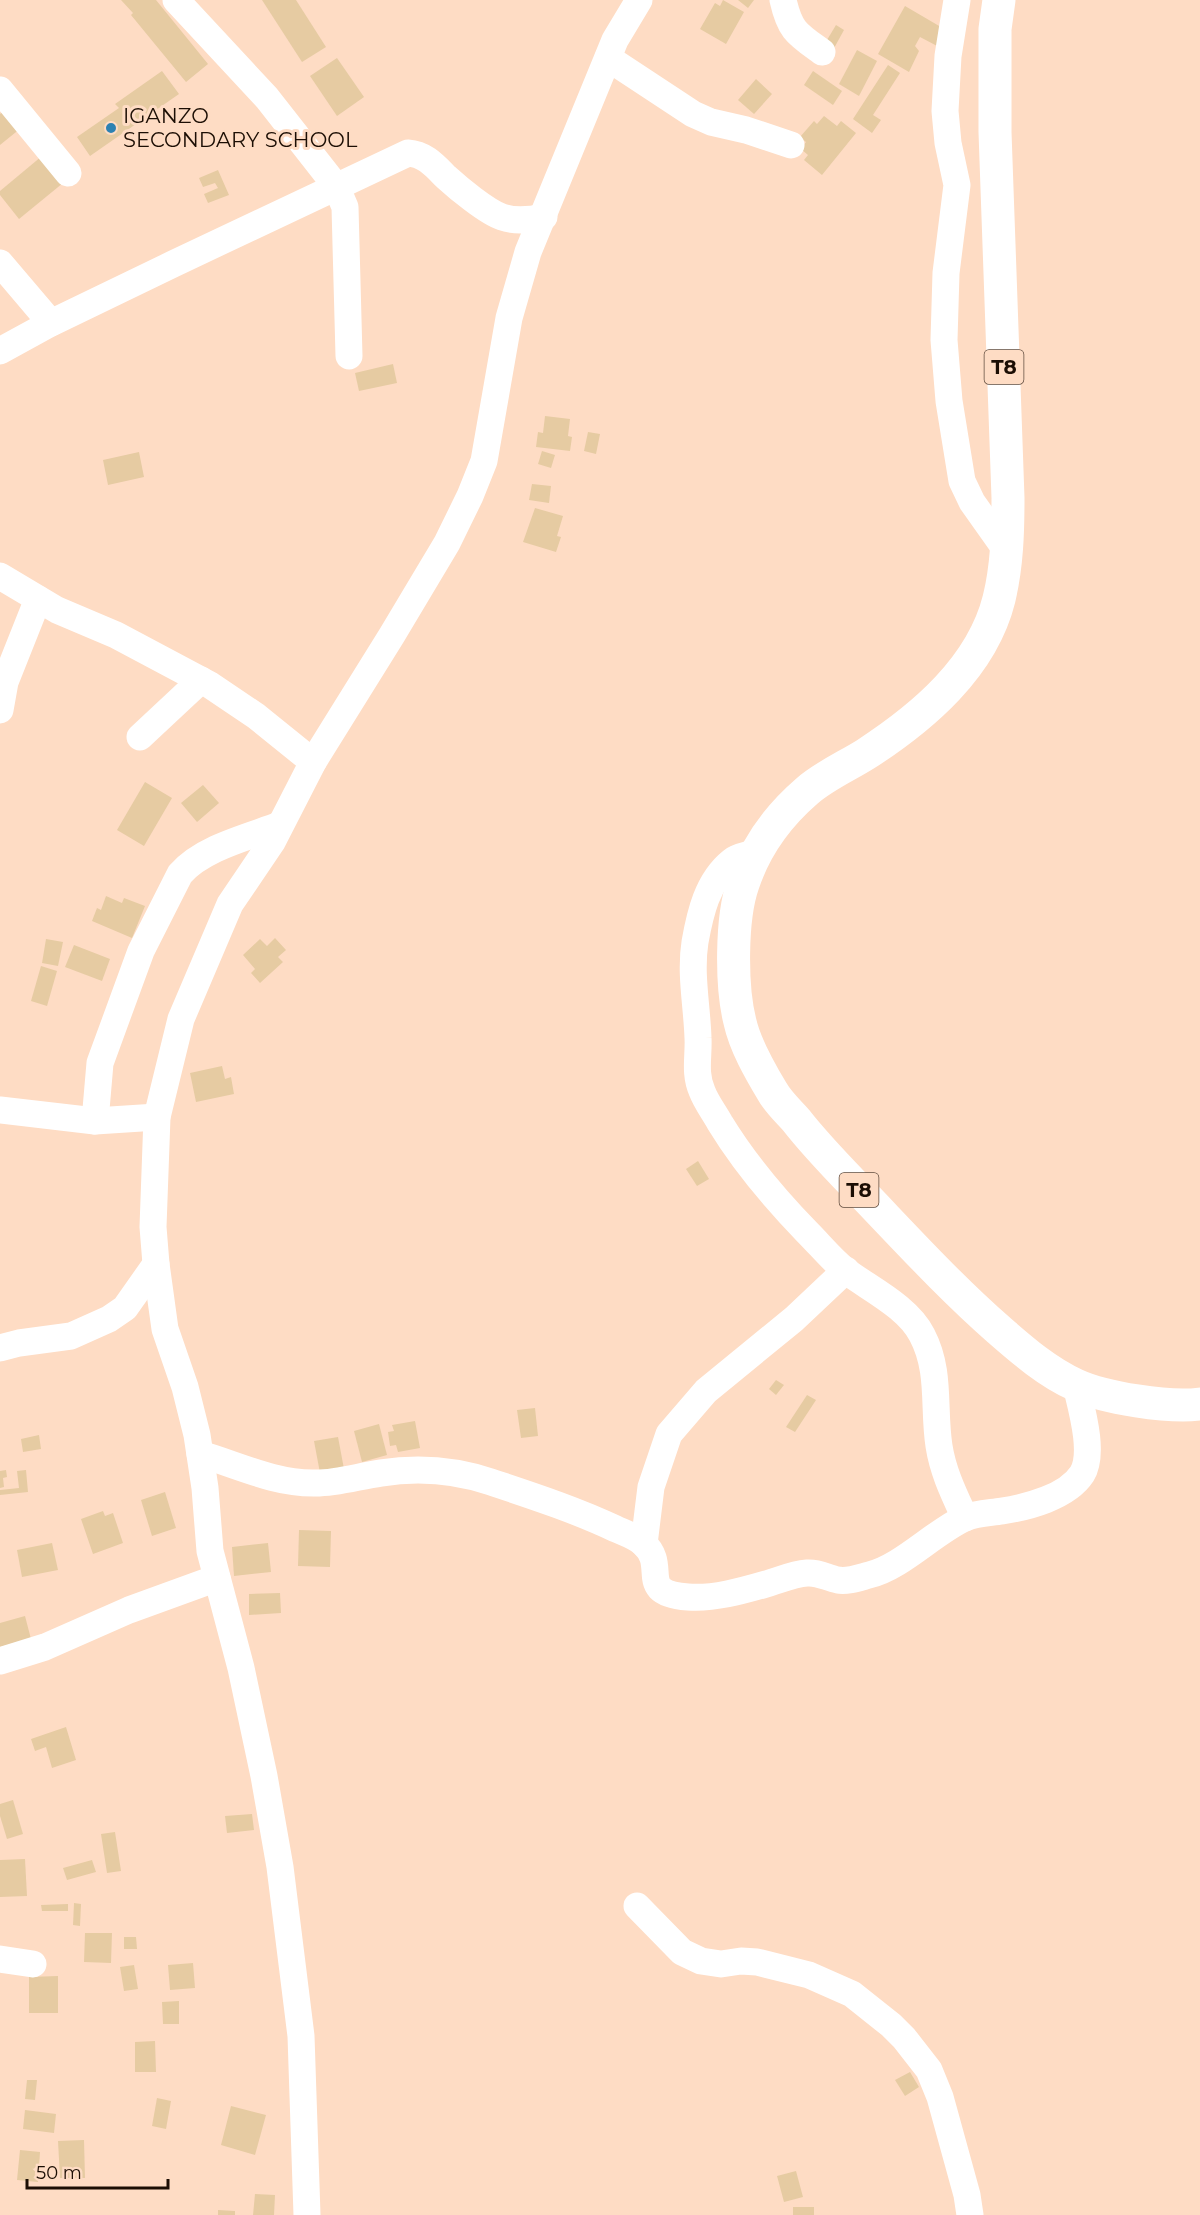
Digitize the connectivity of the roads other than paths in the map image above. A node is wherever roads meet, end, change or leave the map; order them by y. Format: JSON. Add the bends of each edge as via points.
{"nodes":[{"id":1,"x":176,"y":0,"type":"edge"},
{"id":2,"x":639,"y":0,"type":"edge"},
{"id":3,"x":783,"y":0,"type":"edge"},
{"id":4,"x":957,"y":0,"type":"edge"},
{"id":5,"x":999,"y":0,"type":"edge"},
{"id":6,"x":822,"y":52,"type":"dead end"},
{"id":7,"x":608,"y":58,"type":"junction"},
{"id":8,"x":0,"y":90,"type":"edge"},
{"id":9,"x":791,"y":145,"type":"dead end"},
{"id":10,"x":68,"y":173,"type":"dead end"},
{"id":11,"x":336,"y":186,"type":"junction"},
{"id":12,"x":544,"y":217,"type":"junction"},
{"id":13,"x":0,"y":263,"type":"edge"},
{"id":14,"x":51,"y":323,"type":"junction"},
{"id":15,"x":0,"y":351,"type":"edge"},
{"id":16,"x":349,"y":356,"type":"dead end"},
{"id":17,"x":1006,"y":550,"type":"junction"},
{"id":18,"x":0,"y":576,"type":"edge"},
{"id":19,"x":38,"y":599,"type":"junction"},
{"id":20,"x":201,"y":680,"type":"junction"},
{"id":21,"x":0,"y":710,"type":"edge"},
{"id":22,"x":140,"y":737,"type":"dead end"},
{"id":23,"x":313,"y":762,"type":"junction"},
{"id":24,"x":280,"y":825,"type":"junction"},
{"id":25,"x":757,"y":852,"type":"junction"},
{"id":26,"x":0,"y":1110,"type":"edge"},
{"id":27,"x":157,"y":1117,"type":"junction"},
{"id":28,"x":95,"y":1121,"type":"junction"},
{"id":29,"x":156,"y":1264,"type":"junction"},
{"id":30,"x":846,"y":1270,"type":"junction"},
{"id":31,"x":0,"y":1348,"type":"edge"},
{"id":32,"x":1076,"y":1385,"type":"junction"},
{"id":33,"x":1200,"y":1404,"type":"edge"},
{"id":34,"x":200,"y":1454,"type":"junction"},
{"id":35,"x":965,"y":1518,"type":"junction"},
{"id":36,"x":644,"y":1544,"type":"junction"},
{"id":37,"x":217,"y":1578,"type":"junction"},
{"id":38,"x":0,"y":1661,"type":"edge"},
{"id":39,"x":637,"y":1906,"type":"dead end"},
{"id":40,"x":0,"y":1959,"type":"edge"},
{"id":41,"x":33,"y":1964,"type":"dead end"},
{"id":42,"x":307,"y":2215,"type":"edge"},
{"id":43,"x":970,"y":2215,"type":"edge"}],
"edges":[{"from":1,"to":11,"type":"street","via":[[267,98]]},
{"from":2,"to":7,"type":"street"},
{"from":3,"to":6,"type":"street","via":[[790,26]]},
{"from":4,"to":17,"type":"street","via":[[945,111],[957,185],[946,273],[944,340],[949,401],[962,481]]},
{"from":5,"to":17,"type":"highway","number":"T8","via":[[995,29],[995,132],[1007,450]]},
{"from":7,"to":9,"type":"street","via":[[693,114]]},
{"from":7,"to":12,"type":"street"},
{"from":8,"to":10,"type":"street"},
{"from":11,"to":12,"type":"street","via":[[408,153],[418,154],[503,218],[525,221]]},
{"from":11,"to":14,"type":"street"},
{"from":11,"to":16,"type":"street","via":[[345,207]]},
{"from":12,"to":23,"type":"street","via":[[528,252],[509,318],[484,461],[470,495],[447,543]]},
{"from":13,"to":14,"type":"street"},
{"from":14,"to":15,"type":"street"},
{"from":17,"to":25,"type":"highway","number":"T8","via":[[993,619],[960,673],[925,710],[894,735],[809,789],[777,820]]},
{"from":18,"to":19,"type":"street"},
{"from":19,"to":20,"type":"street","via":[[116,634]]},
{"from":19,"to":21,"type":"street","via":[[5,682]]},
{"from":20,"to":22,"type":"street"},
{"from":20,"to":23,"type":"street","via":[[256,716]]},
{"from":23,"to":24,"type":"street"},
{"from":24,"to":27,"type":"street","via":[[230,904],[207,957],[182,1019]]},
{"from":24,"to":28,"type":"street","via":[[199,857],[180,874],[141,951],[100,1063]]},
{"from":25,"to":30,"type":"street","via":[[733,860],[719,875],[706,896],[698,923],[693,955],[699,1049],[696,1072],[718,1120],[765,1187]]},
{"from":25,"to":32,"type":"highway","number":"T8","via":[[742,885],[736,916],[735,983],[740,1023],[773,1093],[955,1291],[1020,1348]]},
{"from":26,"to":28,"type":"street"},
{"from":27,"to":28,"type":"street"},
{"from":27,"to":29,"type":"street","via":[[153,1227]]},
{"from":29,"to":31,"type":"street","via":[[125,1308],[109,1319],[71,1336]]},
{"from":29,"to":34,"type":"street","via":[[165,1329]]},
{"from":30,"to":35,"type":"street","via":[[880,1293],[921,1333],[933,1361],[939,1446],[946,1477]]},
{"from":30,"to":36,"type":"street","via":[[794,1319],[706,1390],[669,1434],[651,1487]]},
{"from":32,"to":33,"type":"highway","number":"T8","via":[[1123,1398],[1186,1406]]},
{"from":32,"to":35,"type":"street","via":[[1085,1424],[1083,1473],[1052,1497]]},
{"from":34,"to":36,"type":"street","via":[[293,1483],[317,1484],[404,1470],[463,1474],[601,1522]]},
{"from":34,"to":37,"type":"street","via":[[210,1551]]},
{"from":35,"to":36,"type":"street","via":[[872,1574],[841,1581],[808,1573],[745,1590],[692,1598],[663,1593],[657,1586],[652,1556]]},
{"from":37,"to":38,"type":"street","via":[[129,1610],[45,1647]]},
{"from":37,"to":42,"type":"street","via":[[241,1668],[280,1867],[301,2036]]},
{"from":39,"to":43,"type":"street","via":[[682,1952],[700,1961],[757,1962],[808,1975],[852,1994],[891,2025],[928,2070],[940,2097]]},
{"from":40,"to":41,"type":"street"}]}
